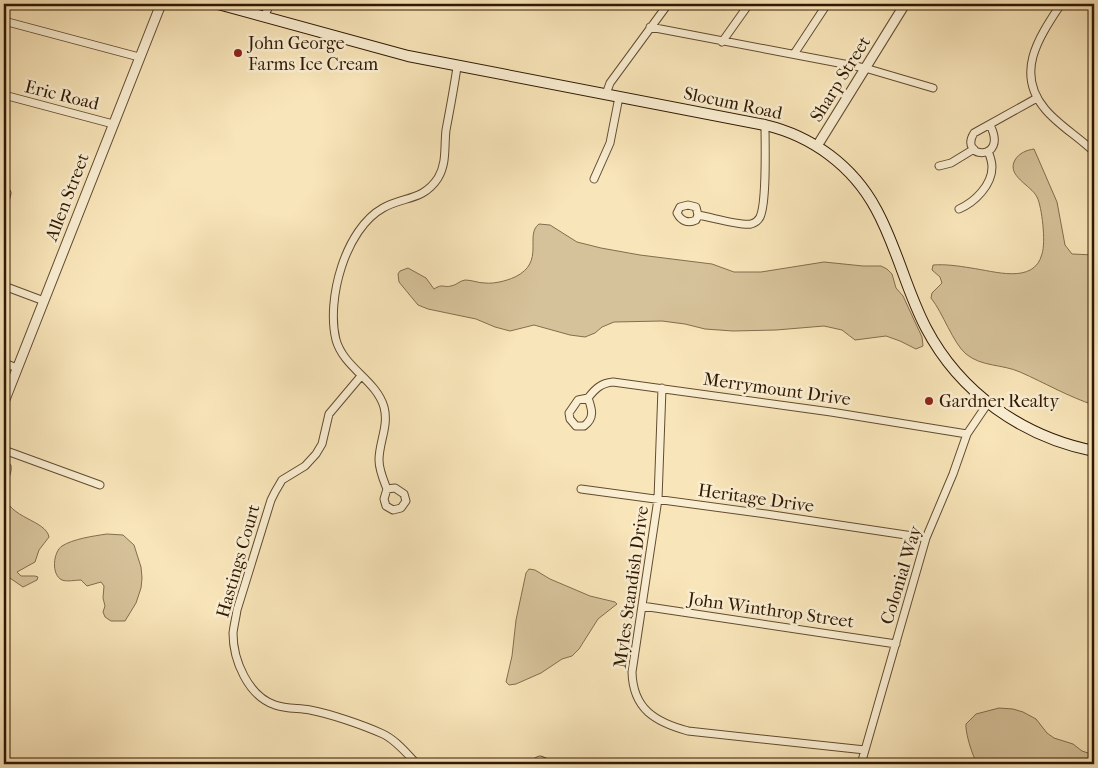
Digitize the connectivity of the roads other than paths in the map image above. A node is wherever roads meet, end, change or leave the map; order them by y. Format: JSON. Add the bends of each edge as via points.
{"nodes":[{"id":1,"x":161,"y":4,"type":"edge"},
{"id":2,"x":218,"y":4,"type":"edge"},
{"id":3,"x":270,"y":4,"type":"edge"},
{"id":4,"x":668,"y":4,"type":"edge"},
{"id":5,"x":749,"y":4,"type":"edge"},
{"id":6,"x":827,"y":4,"type":"edge"},
{"id":7,"x":905,"y":4,"type":"edge"},
{"id":8,"x":1061,"y":4,"type":"edge"},
{"id":9,"x":264,"y":17,"type":"junction"},
{"id":10,"x":4,"y":21,"type":"edge"},
{"id":11,"x":650,"y":27,"type":"junction"},
{"id":12,"x":722,"y":42,"type":"junction"},
{"id":13,"x":794,"y":54,"type":"junction"},
{"id":14,"x":140,"y":57,"type":"junction"},
{"id":15,"x":458,"y":67,"type":"junction"},
{"id":16,"x":865,"y":68,"type":"junction"},
{"id":17,"x":933,"y":88,"type":"dead end"},
{"id":18,"x":606,"y":94,"type":"junction"},
{"id":19,"x":4,"y":95,"type":"edge"},
{"id":20,"x":619,"y":97,"type":"junction"},
{"id":21,"x":1037,"y":98,"type":"junction"},
{"id":22,"x":113,"y":124,"type":"junction"},
{"id":23,"x":765,"y":125,"type":"junction"},
{"id":24,"x":990,"y":125,"type":"junction"},
{"id":25,"x":817,"y":146,"type":"junction"},
{"id":26,"x":974,"y":149,"type":"junction"},
{"id":27,"x":988,"y":151,"type":"junction"},
{"id":28,"x":1094,"y":152,"type":"edge"},
{"id":29,"x":938,"y":166,"type":"dead end"},
{"id":30,"x":594,"y":179,"type":"dead end"},
{"id":31,"x":4,"y":188,"type":"edge"},
{"id":32,"x":4,"y":206,"type":"edge"},
{"id":33,"x":959,"y":209,"type":"dead end"},
{"id":34,"x":698,"y":214,"type":"dead end"},
{"id":35,"x":4,"y":286,"type":"edge"},
{"id":36,"x":44,"y":301,"type":"junction"},
{"id":37,"x":4,"y":363,"type":"edge"},
{"id":38,"x":17,"y":368,"type":"junction"},
{"id":39,"x":361,"y":376,"type":"junction"},
{"id":40,"x":662,"y":388,"type":"junction"},
{"id":41,"x":588,"y":398,"type":"dead end"},
{"id":42,"x":4,"y":402,"type":"edge"},
{"id":43,"x":988,"y":403,"type":"junction"},
{"id":44,"x":966,"y":434,"type":"junction"},
{"id":45,"x":4,"y":450,"type":"edge"},
{"id":46,"x":1094,"y":451,"type":"edge"},
{"id":47,"x":100,"y":485,"type":"dead end"},
{"id":48,"x":387,"y":489,"type":"dead end"},
{"id":49,"x":581,"y":489,"type":"dead end"},
{"id":50,"x":658,"y":499,"type":"junction"},
{"id":51,"x":926,"y":538,"type":"junction"},
{"id":52,"x":642,"y":606,"type":"junction"},
{"id":53,"x":896,"y":644,"type":"junction"},
{"id":54,"x":865,"y":750,"type":"junction"},
{"id":55,"x":417,"y":764,"type":"edge"},
{"id":56,"x":426,"y":764,"type":"edge"},
{"id":57,"x":432,"y":764,"type":"edge"},
{"id":58,"x":532,"y":764,"type":"edge"},
{"id":59,"x":550,"y":764,"type":"edge"},
{"id":60,"x":861,"y":764,"type":"edge"}],
"edges":[{"from":1,"to":14,"type":"street","name":"Allen Street"},
{"from":2,"to":9,"type":"main road","name":"Slocum Road"},
{"from":3,"to":9,"type":"street"},
{"from":4,"to":11,"type":"street"},
{"from":5,"to":12,"type":"street"},
{"from":6,"to":13,"type":"street"},
{"from":7,"to":16,"type":"street","name":"Sharp Street"},
{"from":8,"to":21,"type":"street","via":[[1032,57],[1030,67]]},
{"from":9,"to":15,"type":"main road","name":"Slocum Road","via":[[397,54]]},
{"from":10,"to":14,"type":"street"},
{"from":11,"to":12,"type":"street"},
{"from":11,"to":18,"type":"street","via":[[610,83]]},
{"from":12,"to":13,"type":"street"},
{"from":13,"to":16,"type":"street"},
{"from":14,"to":22,"type":"street","name":"Allen Street"},
{"from":15,"to":18,"type":"main road","name":"Slocum Road"},
{"from":15,"to":39,"type":"street","via":[[446,133],[445,159],[440,173],[424,193],[388,206],[368,219],[350,246],[337,285],[333,311],[336,340]]},
{"from":16,"to":17,"type":"street"},
{"from":16,"to":25,"type":"street","name":"Sharp Street"},
{"from":18,"to":20,"type":"main road","name":"Slocum Road"},
{"from":19,"to":22,"type":"street","name":"Eric Road"},
{"from":20,"to":23,"type":"main road","name":"Slocum Road"},
{"from":20,"to":30,"type":"street","via":[[610,143]]},
{"from":21,"to":24,"type":"street"},
{"from":21,"to":28,"type":"street","via":[[1052,117]]},
{"from":22,"to":36,"type":"street","name":"Allen Street"},
{"from":23,"to":25,"type":"main road","name":"Slocum Road"},
{"from":23,"to":34,"type":"street","via":[[759,218],[744,224]]},
{"from":24,"to":26,"type":"street","via":[[972,135]]},
{"from":24,"to":27,"type":"street","via":[[994,141]]},
{"from":25,"to":43,"type":"main road","name":"Slocum Road","via":[[850,173],[868,195],[933,340],[956,371]]},
{"from":26,"to":27,"type":"street","via":[[981,153]]},
{"from":26,"to":29,"type":"street","via":[[951,163]]},
{"from":27,"to":33,"type":"street","via":[[992,167],[988,181],[976,199]]},
{"from":31,"to":32,"type":"street","via":[[7,195]]},
{"from":35,"to":36,"type":"street"},
{"from":36,"to":38,"type":"street","name":"Allen Street"},
{"from":37,"to":38,"type":"street"},
{"from":38,"to":42,"type":"street","name":"Allen Street"},
{"from":39,"to":48,"type":"street","via":[[384,407],[385,428],[379,464]]},
{"from":39,"to":55,"type":"street","name":"Hastings Court","via":[[329,414],[316,454],[282,480],[271,500],[237,610],[234,643],[245,676],[266,701],[280,707],[321,713],[378,732],[392,740]]},
{"from":40,"to":41,"type":"street","name":"Merrymount Drive","via":[[607,382],[597,387]]},
{"from":40,"to":44,"type":"street","name":"Merrymount Drive"},
{"from":40,"to":50,"type":"street","name":"Myles Standish Drive"},
{"from":43,"to":44,"type":"street","name":"Colonial Way"},
{"from":43,"to":46,"type":"main road","name":"Slocum Road","via":[[1035,432]]},
{"from":44,"to":51,"type":"street","name":"Colonial Way"},
{"from":45,"to":47,"type":"street"},
{"from":49,"to":50,"type":"street","name":"Heritage Drive"},
{"from":50,"to":51,"type":"street","name":"Heritage Drive"},
{"from":50,"to":52,"type":"street","name":"Myles Standish Drive"},
{"from":51,"to":53,"type":"street","name":"Colonial Way"},
{"from":52,"to":53,"type":"street","name":"John Winthrop Street"},
{"from":52,"to":54,"type":"street","name":"Myles Standish Drive","via":[[632,672],[633,687],[640,705],[658,720],[688,731]]},
{"from":53,"to":54,"type":"street","name":"Colonial Way"},
{"from":54,"to":60,"type":"street","name":"Colonial Way"},
{"from":56,"to":57,"type":"street"},
{"from":58,"to":59,"type":"street","via":[[540,760]]}]}
